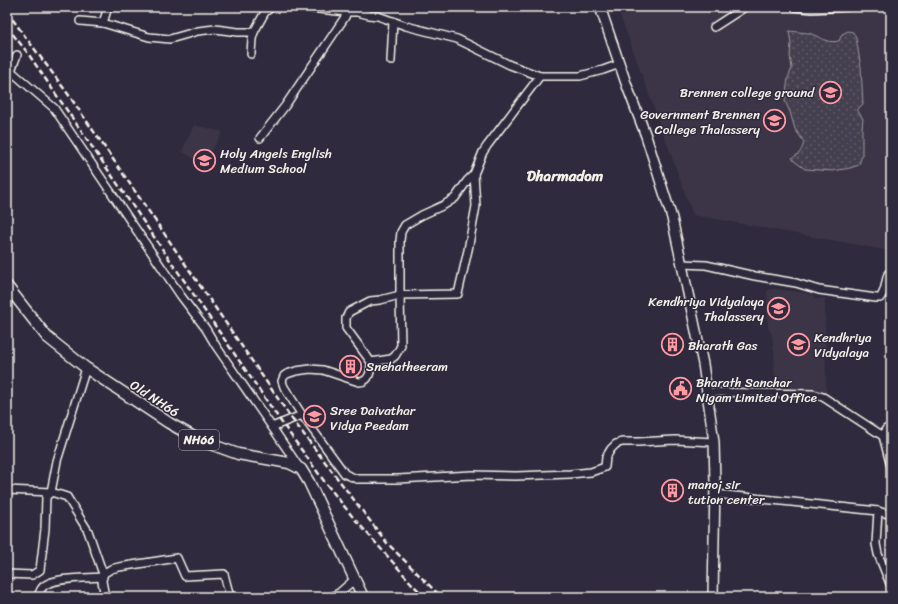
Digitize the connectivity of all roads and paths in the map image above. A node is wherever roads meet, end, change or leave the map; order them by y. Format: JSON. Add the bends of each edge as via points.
{"nodes":[{"id":1,"x":108,"y":7,"type":"edge"},
{"id":2,"x":272,"y":7,"type":"edge"},
{"id":3,"x":299,"y":7,"type":"edge"},
{"id":4,"x":600,"y":7,"type":"edge"},
{"id":5,"x":745,"y":7,"type":"edge"},
{"id":6,"x":795,"y":7,"type":"edge"},
{"id":7,"x":846,"y":7,"type":"edge"},
{"id":8,"x":265,"y":9,"type":"edge"},
{"id":9,"x":360,"y":10,"type":"edge"},
{"id":10,"x":347,"y":12,"type":"junction"},
{"id":11,"x":80,"y":21,"type":"dead end"},
{"id":12,"x":392,"y":21,"type":"junction"},
{"id":13,"x":104,"y":23,"type":"junction"},
{"id":14,"x":714,"y":27,"type":"dead end"},
{"id":15,"x":254,"y":32,"type":"junction"},
{"id":16,"x":251,"y":54,"type":"dead end"},
{"id":17,"x":17,"y":55,"type":"dead end"},
{"id":18,"x":391,"y":61,"type":"dead end"},
{"id":19,"x":620,"y":64,"type":"junction"},
{"id":20,"x":540,"y":76,"type":"junction"},
{"id":21,"x":260,"y":138,"type":"dead end"},
{"id":22,"x":474,"y":174,"type":"junction"},
{"id":23,"x":682,"y":264,"type":"junction"},
{"id":24,"x":891,"y":274,"type":"edge"},
{"id":25,"x":7,"y":286,"type":"edge"},
{"id":26,"x":400,"y":295,"type":"junction"},
{"id":27,"x":371,"y":362,"type":"junction"},
{"id":28,"x":86,"y":368,"type":"junction"},
{"id":29,"x":707,"y":392,"type":"junction"},
{"id":30,"x":302,"y":416,"type":"junction"},
{"id":31,"x":891,"y":426,"type":"edge"},
{"id":32,"x":272,"y":427,"type":"junction"},
{"id":33,"x":883,"y":436,"type":"junction"},
{"id":34,"x":714,"y":442,"type":"junction"},
{"id":35,"x":891,"y":467,"type":"edge"},
{"id":36,"x":301,"y":469,"type":"junction"},
{"id":37,"x":7,"y":490,"type":"edge"},
{"id":38,"x":51,"y":492,"type":"junction"},
{"id":39,"x":715,"y":494,"type":"junction"},
{"id":40,"x":878,"y":511,"type":"junction"},
{"id":41,"x":891,"y":515,"type":"edge"},
{"id":42,"x":7,"y":574,"type":"edge"},
{"id":43,"x":103,"y":576,"type":"junction"},
{"id":44,"x":355,"y":579,"type":"junction"},
{"id":45,"x":891,"y":586,"type":"edge"},
{"id":46,"x":38,"y":597,"type":"edge"},
{"id":47,"x":105,"y":597,"type":"edge"},
{"id":48,"x":230,"y":597,"type":"edge"},
{"id":49,"x":331,"y":597,"type":"edge"},
{"id":50,"x":363,"y":597,"type":"edge"},
{"id":51,"x":713,"y":597,"type":"edge"}],
"edges":[{"from":1,"to":13,"type":"street"},
{"from":2,"to":8,"type":"street"},
{"from":3,"to":10,"type":"street"},
{"from":4,"to":19,"type":"main road"},
{"from":5,"to":14,"type":"street"},
{"from":6,"to":7,"type":"street"},
{"from":8,"to":15,"type":"street"},
{"from":9,"to":10,"type":"street"},
{"from":9,"to":12,"type":"street","via":[[368,15]]},
{"from":10,"to":21,"type":"street","via":[[285,106]]},
{"from":11,"to":13,"type":"street"},
{"from":12,"to":18,"type":"street"},
{"from":12,"to":20,"type":"street","via":[[457,39],[510,65]]},
{"from":13,"to":15,"type":"street","via":[[149,37],[170,39],[215,29]]},
{"from":15,"to":16,"type":"street"},
{"from":17,"to":32,"type":"street","via":[[11,71],[54,108]]},
{"from":19,"to":20,"type":"street","via":[[580,76]]},
{"from":19,"to":23,"type":"main road","via":[[672,218]]},
{"from":20,"to":22,"type":"street","via":[[487,146]]},
{"from":22,"to":26,"type":"street","via":[[455,198],[405,225],[400,241]]},
{"from":22,"to":26,"type":"street","via":[[476,206],[458,294]]},
{"from":23,"to":24,"type":"street","via":[[706,265],[819,290],[876,298],[882,295],[888,274]]},
{"from":23,"to":29,"type":"main road"},
{"from":25,"to":28,"type":"main road","name":"Old NH66","number":"NH66","via":[[47,337]]},
{"from":26,"to":27,"type":"street","via":[[399,351],[391,359]]},
{"from":26,"to":27,"type":"street","via":[[370,301],[349,312],[346,318],[346,328]]},
{"from":27,"to":30,"type":"street","via":[[370,374],[362,382],[323,370],[310,369],[284,376],[284,387]]},
{"from":28,"to":36,"type":"main road","name":"Old NH66","number":"NH66","via":[[199,440],[238,454],[289,463]]},
{"from":28,"to":38,"type":"street","via":[[57,461]]},
{"from":29,"to":33,"type":"street","via":[[814,394],[824,397]]},
{"from":29,"to":34,"type":"main road"},
{"from":30,"to":32,"type":"street"},
{"from":30,"to":34,"type":"street","via":[[345,474],[357,478],[591,472],[605,468],[606,457],[616,444],[622,442]]},
{"from":31,"to":33,"type":"street","via":[[886,429]]},
{"from":32,"to":36,"type":"street"},
{"from":33,"to":35,"type":"street"},
{"from":34,"to":39,"type":"main road"},
{"from":36,"to":44,"type":"main road"},
{"from":37,"to":38,"type":"street"},
{"from":38,"to":42,"type":"street","via":[[46,497],[40,570],[32,575]]},
{"from":38,"to":43,"type":"street","via":[[67,496],[88,531]]},
{"from":39,"to":40,"type":"street"},
{"from":39,"to":51,"type":"main road"},
{"from":40,"to":41,"type":"street"},
{"from":40,"to":45,"type":"street","via":[[876,544]]},
{"from":43,"to":46,"type":"street","via":[[53,581],[42,587]]},
{"from":43,"to":47,"type":"street"},
{"from":43,"to":48,"type":"street","via":[[111,569],[119,567],[177,558],[184,576],[224,574]]},
{"from":44,"to":49,"type":"street"},
{"from":44,"to":50,"type":"main road"}]}
